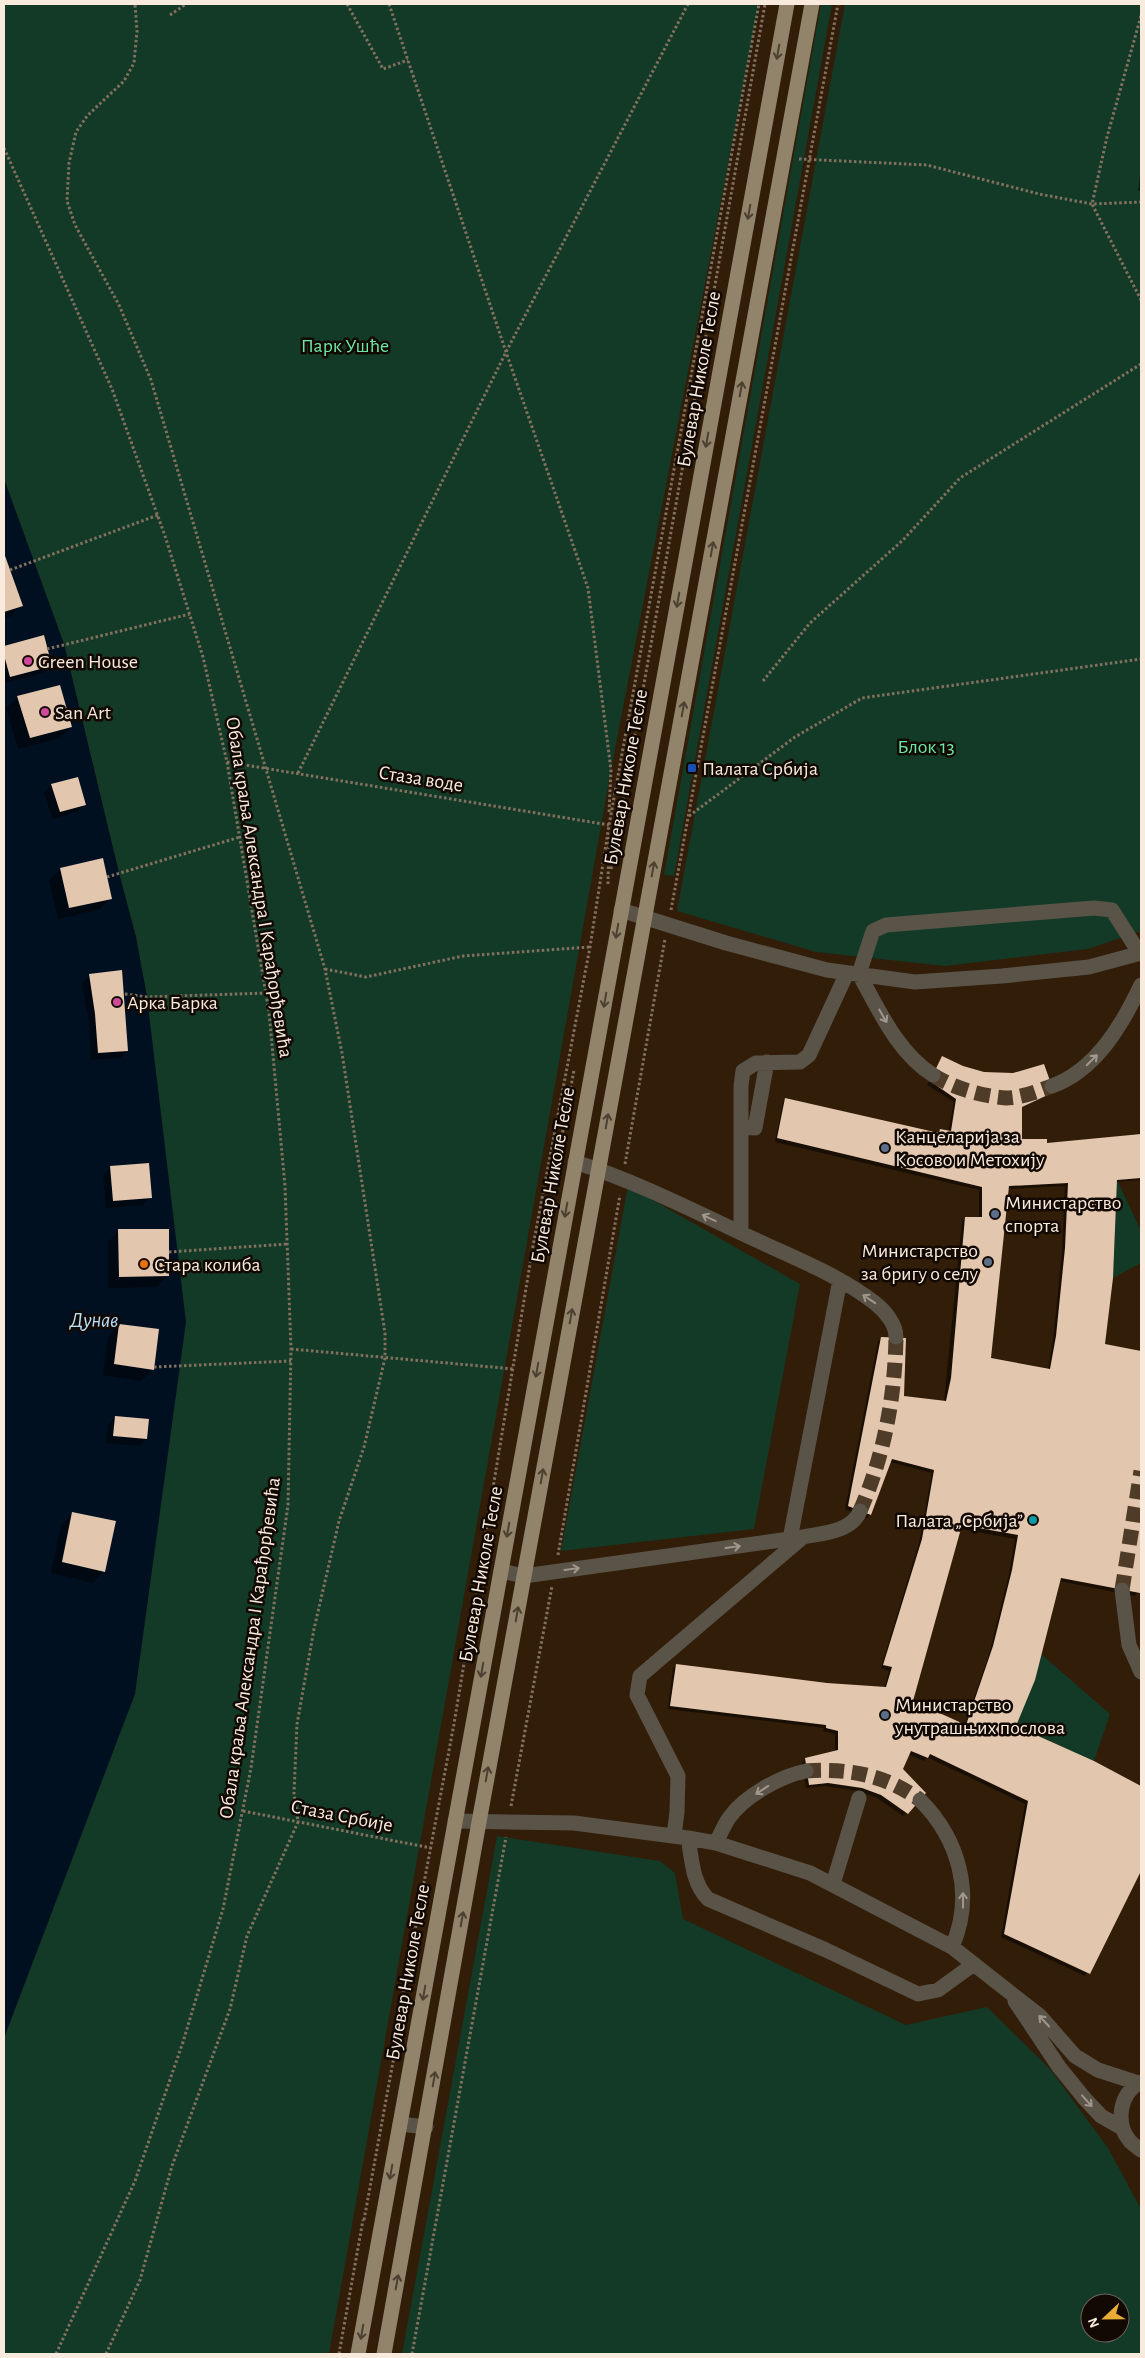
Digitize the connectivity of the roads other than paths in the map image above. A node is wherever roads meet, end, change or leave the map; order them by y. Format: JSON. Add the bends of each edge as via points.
{"nodes":[{"id":1,"x":787,"y":4,"type":"edge"},
{"id":2,"x":812,"y":4,"type":"edge"},
{"id":3,"x":621,"y":910,"type":"junction"},
{"id":4,"x":644,"y":917,"type":"junction"},
{"id":5,"x":1140,"y":954,"type":"edge"},
{"id":6,"x":853,"y":974,"type":"junction"},
{"id":7,"x":1141,"y":985,"type":"edge"},
{"id":8,"x":767,"y":1062,"type":"junction"},
{"id":9,"x":933,"y":1075,"type":"tunnel mouth"},
{"id":10,"x":1052,"y":1086,"type":"tunnel mouth"},
{"id":11,"x":741,"y":1127,"type":"junction"},
{"id":12,"x":575,"y":1162,"type":"junction"},
{"id":13,"x":598,"y":1169,"type":"junction"},
{"id":14,"x":740,"y":1233,"type":"junction"},
{"id":15,"x":840,"y":1280,"type":"junction"},
{"id":16,"x":896,"y":1337,"type":"tunnel mouth"},
{"id":17,"x":860,"y":1511,"type":"tunnel mouth"},
{"id":18,"x":796,"y":1538,"type":"junction"},
{"id":19,"x":501,"y":1571,"type":"junction"},
{"id":20,"x":524,"y":1576,"type":"junction"},
{"id":21,"x":1122,"y":1590,"type":"tunnel mouth"},
{"id":22,"x":1141,"y":1672,"type":"edge"},
{"id":23,"x":806,"y":1771,"type":"tunnel mouth"},
{"id":24,"x":859,"y":1798,"type":"dead end"},
{"id":25,"x":920,"y":1800,"type":"tunnel mouth"},
{"id":26,"x":455,"y":1821,"type":"junction"},
{"id":27,"x":478,"y":1822,"type":"junction"},
{"id":28,"x":681,"y":1837,"type":"junction"},
{"id":29,"x":716,"y":1843,"type":"junction"},
{"id":30,"x":833,"y":1884,"type":"junction"},
{"id":31,"x":952,"y":1947,"type":"junction"},
{"id":32,"x":974,"y":1964,"type":"junction"},
{"id":33,"x":1009,"y":1991,"type":"junction"},
{"id":34,"x":1140,"y":2083,"type":"edge"},
{"id":35,"x":400,"y":2124,"type":"junction"},
{"id":36,"x":426,"y":2127,"type":"junction"},
{"id":37,"x":1122,"y":2128,"type":"junction"},
{"id":38,"x":1141,"y":2150,"type":"edge"},
{"id":39,"x":358,"y":2354,"type":"edge"},
{"id":40,"x":384,"y":2354,"type":"edge"}],
"edges":[{"from":1,"to":3,"type":"main road","name":"Булевар Николе Тесле","one_way":true},
{"from":4,"to":2,"type":"main road","one_way":true},
{"from":3,"to":4,"type":"lane"},
{"from":3,"to":12,"type":"main road","name":"Булевар Николе Тесле","one_way":true},
{"from":4,"to":6,"type":"lane","via":[[726,943]]},
{"from":13,"to":4,"type":"main road","one_way":true},
{"from":5,"to":6,"type":"lane","via":[[1089,968],[1002,976],[915,982]]},
{"from":5,"to":6,"type":"lane","via":[[1112,910],[1094,908],[886,925],[873,931]]},
{"from":6,"to":8,"type":"lane","via":[[809,1055],[800,1062]]},
{"from":6,"to":9,"type":"lane","one_way":true,"via":[[903,1050]]},
{"from":10,"to":7,"type":"lane","one_way":true,"via":[[1090,1063],[1124,1022]]},
{"from":8,"to":11,"type":"lane","via":[[755,1128]]},
{"from":8,"to":11,"type":"lane","via":[[756,1063],[743,1071]]},
{"from":11,"to":14,"type":"lane"},
{"from":12,"to":13,"type":"lane"},
{"from":12,"to":19,"type":"main road","name":"Булевар Николе Тесле","one_way":true},
{"from":14,"to":13,"type":"lane","one_way":true,"via":[[623,1177]]},
{"from":20,"to":13,"type":"main road","one_way":true},
{"from":14,"to":15,"type":"lane"},
{"from":16,"to":15,"type":"lane","one_way":true,"via":[[887,1314]]},
{"from":15,"to":18,"type":"lane"},
{"from":17,"to":18,"type":"lane","via":[[841,1530]]},
{"from":20,"to":18,"type":"lane","one_way":true},
{"from":18,"to":28,"type":"lane","via":[[640,1676],[637,1695],[678,1776],[677,1812]]},
{"from":19,"to":20,"type":"lane"},
{"from":19,"to":26,"type":"main road","name":"Булевар Николе Тесле","one_way":true},
{"from":27,"to":20,"type":"main road","one_way":true},
{"from":21,"to":22,"type":"lane","via":[[1129,1644]]},
{"from":23,"to":29,"type":"lane","one_way":true,"via":[[774,1782],[752,1797],[729,1817]]},
{"from":24,"to":30,"type":"lane"},
{"from":31,"to":25,"type":"lane","one_way":true,"via":[[961,1920],[962,1876],[949,1838],[935,1815]]},
{"from":26,"to":27,"type":"lane"},
{"from":26,"to":35,"type":"main road","name":"Булевар Николе Тесле","one_way":true},
{"from":27,"to":28,"type":"lane","via":[[574,1823]]},
{"from":36,"to":27,"type":"main road","one_way":true},
{"from":28,"to":29,"type":"lane"},
{"from":28,"to":32,"type":"lane","via":[[700,1891],[708,1899],[910,1990],[925,1994],[938,1990]]},
{"from":29,"to":30,"type":"lane","via":[[810,1873]]},
{"from":30,"to":31,"type":"lane"},
{"from":31,"to":32,"type":"lane"},
{"from":32,"to":33,"type":"lane"},
{"from":34,"to":33,"type":"lane","one_way":true,"via":[[1098,2070],[1075,2056],[1040,2016]]},
{"from":33,"to":37,"type":"lane","one_way":true,"via":[[1053,2060],[1080,2093],[1100,2116]]},
{"from":34,"to":37,"type":"lane","via":[[1125,2099],[1120,2113]]},
{"from":35,"to":36,"type":"lane"},
{"from":35,"to":39,"type":"main road","name":"Булевар Николе Тесле","one_way":true},
{"from":40,"to":36,"type":"main road","one_way":true},
{"from":37,"to":38,"type":"lane","via":[[1129,2140]]}]}
